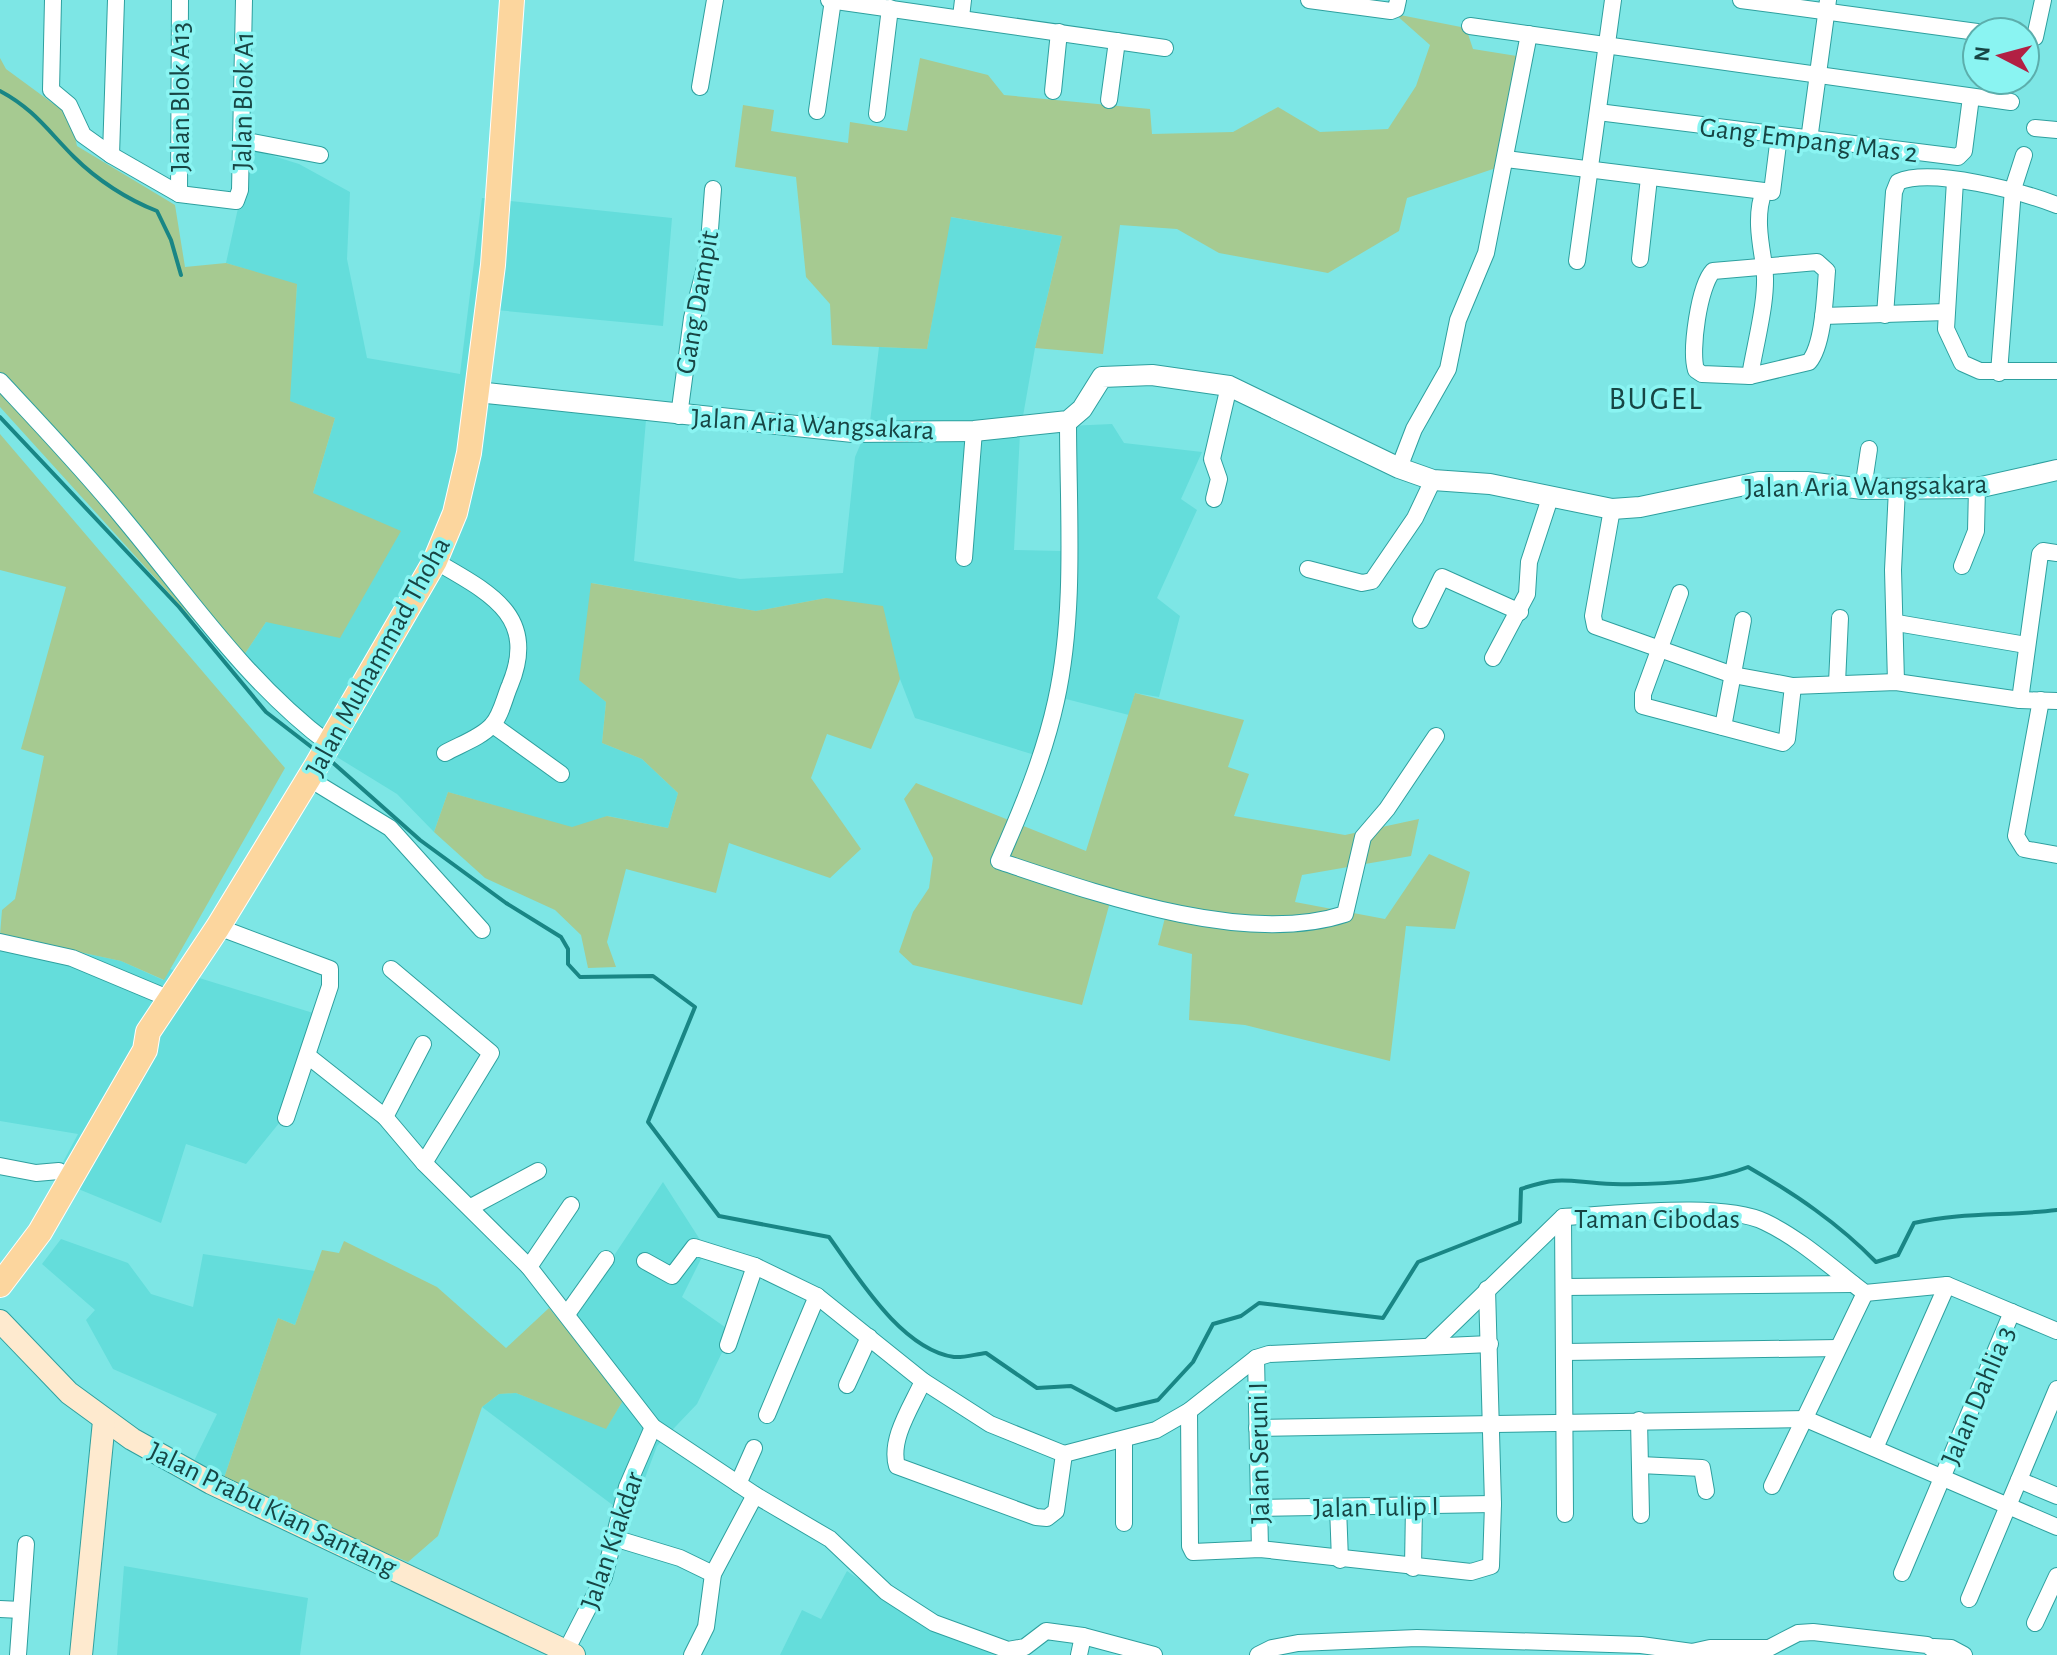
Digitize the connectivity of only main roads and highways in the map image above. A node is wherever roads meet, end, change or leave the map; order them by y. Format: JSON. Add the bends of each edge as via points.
{"nodes":[{"id":1,"x":512,"y":0,"type":"edge"},
{"id":2,"x":148,"y":1032,"type":"junction"},
{"id":3,"x":34,"y":1228,"type":"junction"},
{"id":4,"x":0,"y":1259,"type":"edge"},
{"id":5,"x":0,"y":1285,"type":"edge"},
{"id":6,"x":0,"y":1321,"type":"edge"},
{"id":7,"x":104,"y":1421,"type":"junction"},
{"id":8,"x":566,"y":1653,"type":"edge"},
{"id":9,"x":81,"y":1655,"type":"edge"}],
"edges":[{"from":1,"to":2,"type":"main road","name":"Jalan Muhammad Thoha","via":[[496,229],[477,392],[455,513],[435,561],[327,747]]},
{"from":2,"to":3,"type":"main road","name":"Jalan Muhammad Thoha","via":[[145,1050]]},
{"from":2,"to":3,"type":"main road","name":"Jalan Muhammad Thoha","via":[[134,1040],[59,1171]]},
{"from":3,"to":4,"type":"main road","name":"Jalan Muhammad Thoha"},
{"from":3,"to":5,"type":"main road","name":"Jalan Muhammad Thoha"},
{"from":6,"to":7,"type":"main road","name":"Jalan Prabu Kian Santang","via":[[69,1393]]},
{"from":7,"to":8,"type":"main road","name":"Jalan Prabu Kian Santang","via":[[211,1483]]},
{"from":7,"to":9,"type":"main road"}]}
